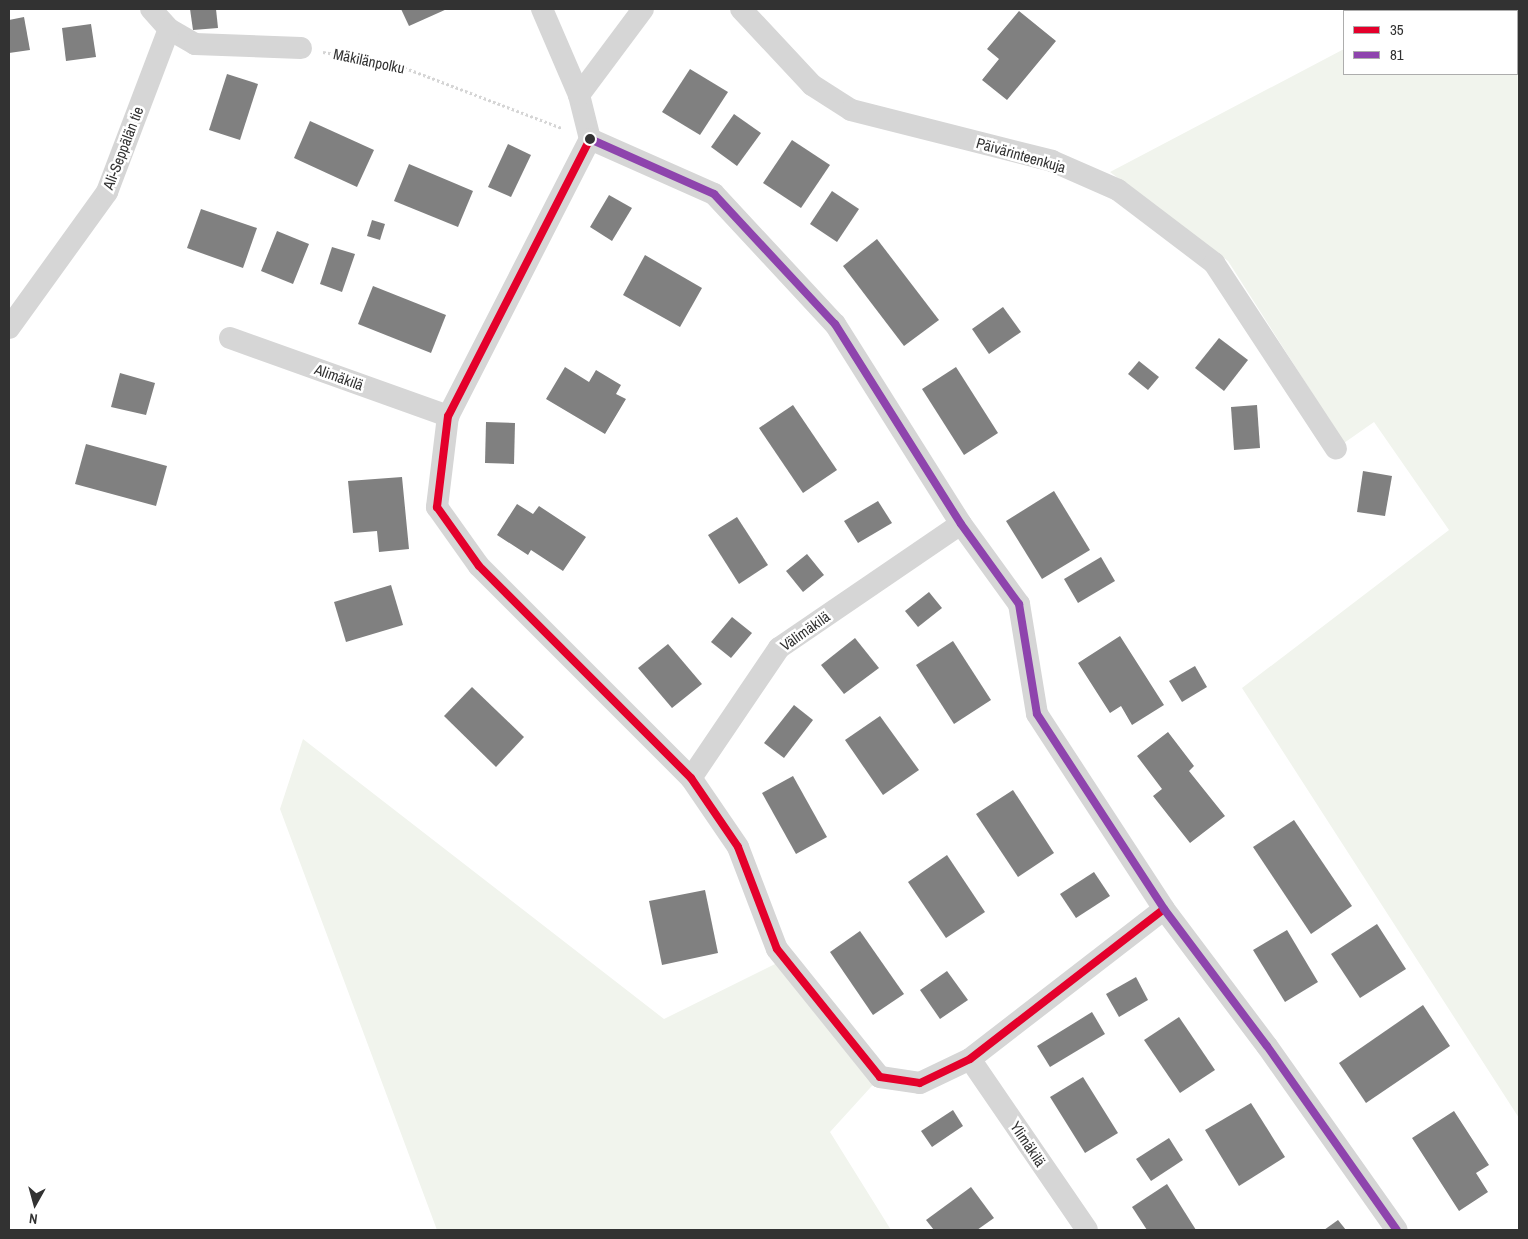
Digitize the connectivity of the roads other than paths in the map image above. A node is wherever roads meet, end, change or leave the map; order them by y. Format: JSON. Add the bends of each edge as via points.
{"nodes":[{"id":1,"x":151,"y":9,"type":"edge"},
{"id":2,"x":542,"y":9,"type":"edge"},
{"id":3,"x":643,"y":9,"type":"edge"},
{"id":4,"x":741,"y":9,"type":"edge"},
{"id":5,"x":169,"y":29,"type":"junction"},
{"id":6,"x":301,"y":48,"type":"road end"},
{"id":7,"x":579,"y":94,"type":"junction"},
{"id":8,"x":590,"y":139,"type":"junction"},
{"id":9,"x":9,"y":328,"type":"edge"},
{"id":10,"x":230,"y":338,"type":"dead end"},
{"id":11,"x":448,"y":416,"type":"junction"},
{"id":12,"x":1336,"y":449,"type":"dead end"},
{"id":13,"x":961,"y":524,"type":"junction"},
{"id":14,"x":691,"y":778,"type":"junction"},
{"id":15,"x":1164,"y":910,"type":"junction"},
{"id":16,"x":970,"y":1059,"type":"junction"},
{"id":17,"x":1086,"y":1230,"type":"edge"},
{"id":18,"x":1397,"y":1230,"type":"edge"}],
"edges":[{"from":1,"to":5,"type":"street"},
{"from":2,"to":7,"type":"street"},
{"from":3,"to":7,"type":"street"},
{"from":4,"to":12,"type":"street","name":"Päivärinteenkuja","via":[[812,85],[851,110],[1052,161],[1118,190],[1214,263]]},
{"from":5,"to":6,"type":"street","via":[[195,44]]},
{"from":5,"to":9,"type":"street","name":"Ali-Seppälän tie","via":[[108,192]]},
{"from":7,"to":8,"type":"street"},
{"from":8,"to":11,"type":"street"},
{"from":8,"to":13,"type":"street","via":[[714,194],[834,324]]},
{"from":10,"to":11,"type":"street","name":"Alimäkilä"},
{"from":11,"to":14,"type":"street","via":[[437,507],[479,566]]},
{"from":13,"to":14,"type":"street","name":"Välimäkilä","via":[[779,648]]},
{"from":13,"to":15,"type":"street","via":[[1019,604],[1037,714]]},
{"from":14,"to":16,"type":"street","via":[[738,847],[777,949],[880,1077],[920,1083]]},
{"from":15,"to":16,"type":"street"},
{"from":15,"to":18,"type":"street","via":[[1267,1046]]},
{"from":16,"to":17,"type":"street","name":"Ylimäkilä"}]}
